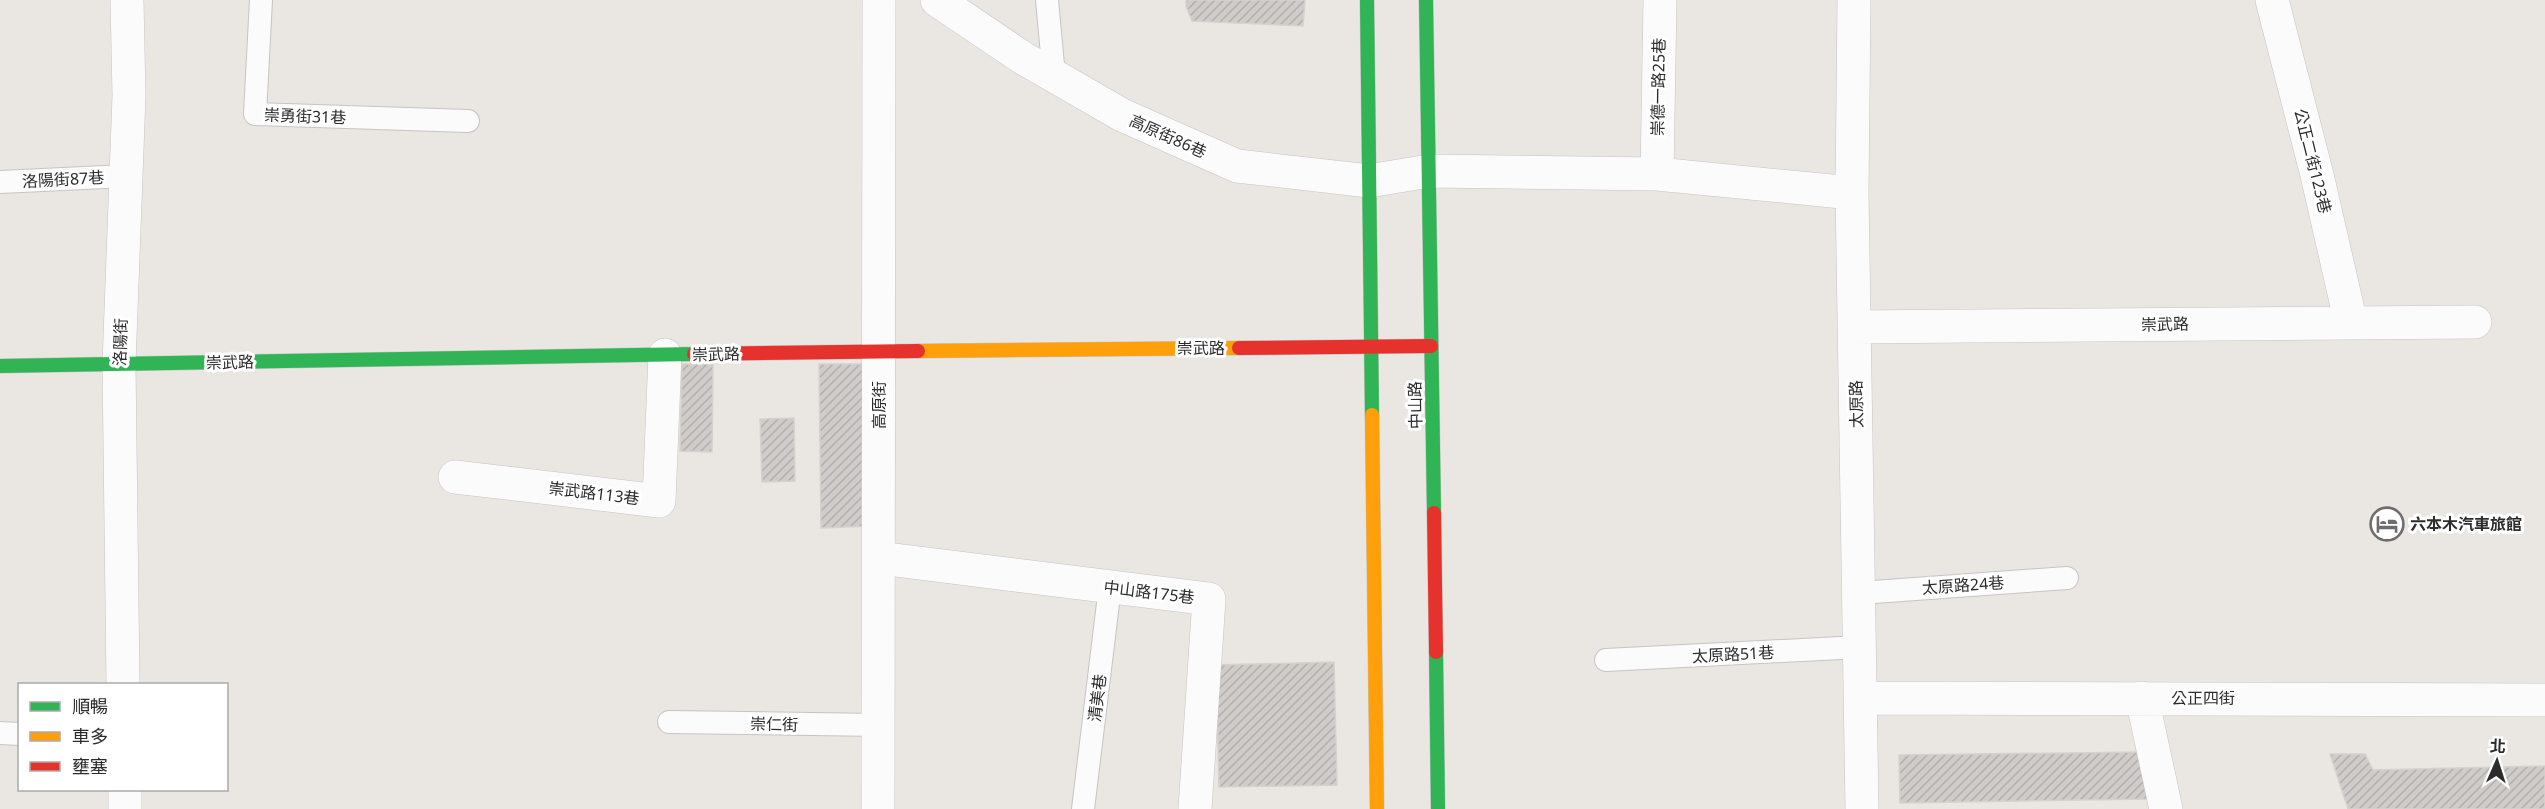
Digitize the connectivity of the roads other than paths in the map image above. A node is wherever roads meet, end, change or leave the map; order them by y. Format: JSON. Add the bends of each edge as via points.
{"nodes":[{"id":1,"x":127,"y":0,"type":"edge"},
{"id":2,"x":261,"y":0,"type":"edge"},
{"id":3,"x":879,"y":0,"type":"edge"},
{"id":4,"x":937,"y":0,"type":"edge"},
{"id":5,"x":1047,"y":0,"type":"edge"},
{"id":6,"x":1367,"y":0,"type":"edge"},
{"id":7,"x":1426,"y":0,"type":"edge"},
{"id":8,"x":1660,"y":0,"type":"edge"},
{"id":9,"x":1854,"y":0,"type":"edge"},
{"id":10,"x":2272,"y":0,"type":"edge"},
{"id":11,"x":1054,"y":76,"type":"junction"},
{"id":12,"x":468,"y":121,"type":"dead end"},
{"id":13,"x":1429,"y":171,"type":"junction"},
{"id":14,"x":1657,"y":174,"type":"junction"},
{"id":15,"x":126,"y":176,"type":"junction"},
{"id":16,"x":1369,"y":181,"type":"junction"},
{"id":17,"x":0,"y":182,"type":"edge"},
{"id":18,"x":1852,"y":193,"type":"junction"},
{"id":19,"x":2475,"y":322,"type":"dead end"},
{"id":20,"x":2351,"y":323,"type":"junction"},
{"id":21,"x":1855,"y":327,"type":"junction"},
{"id":22,"x":1431,"y":346,"type":"junction"},
{"id":23,"x":1371,"y":347,"type":"junction"},
{"id":24,"x":879,"y":351,"type":"junction"},
{"id":25,"x":665,"y":354,"type":"junction"},
{"id":26,"x":119,"y":364,"type":"junction"},
{"id":27,"x":0,"y":366,"type":"edge"},
{"id":28,"x":455,"y":477,"type":"dead end"},
{"id":29,"x":879,"y":558,"type":"junction"},
{"id":30,"x":2067,"y":578,"type":"dead end"},
{"id":31,"x":1110,"y":587,"type":"junction"},
{"id":32,"x":1860,"y":593,"type":"junction"},
{"id":33,"x":1860,"y":647,"type":"junction"},
{"id":34,"x":1606,"y":660,"type":"dead end"},
{"id":35,"x":123,"y":683,"type":"edge"},
{"id":36,"x":1861,"y":698,"type":"junction"},
{"id":37,"x":2142,"y":698,"type":"junction"},
{"id":38,"x":2545,"y":700,"type":"edge"},
{"id":39,"x":669,"y":722,"type":"dead end"},
{"id":40,"x":879,"y":725,"type":"junction"},
{"id":41,"x":0,"y":733,"type":"edge"},
{"id":42,"x":18,"y":734,"type":"edge"},
{"id":43,"x":125,"y":791,"type":"edge"},
{"id":44,"x":125,"y":809,"type":"edge"},
{"id":45,"x":878,"y":809,"type":"edge"},
{"id":46,"x":1083,"y":809,"type":"edge"},
{"id":47,"x":1195,"y":809,"type":"edge"},
{"id":48,"x":1377,"y":809,"type":"edge"},
{"id":49,"x":1437,"y":809,"type":"edge"},
{"id":50,"x":1862,"y":809,"type":"edge"},
{"id":51,"x":2166,"y":809,"type":"edge"}],
"edges":[{"from":1,"to":15,"type":"street","name":"洛陽街"},
{"from":2,"to":12,"type":"lane","name":"崇勇街31巷","via":[[255,114]]},
{"from":3,"to":24,"type":"street","name":"高原街"},
{"from":4,"to":11,"type":"street","name":"高原街86巷"},
{"from":5,"to":11,"type":"lane"},
{"from":6,"to":16,"type":"street"},
{"from":7,"to":13,"type":"street","name":"中山路"},
{"from":8,"to":14,"type":"street","name":"崇德一路25巷"},
{"from":9,"to":18,"type":"street","name":"太原路"},
{"from":10,"to":20,"type":"street","name":"公正二街123巷"},
{"from":11,"to":16,"type":"street","name":"高原街86巷","via":[[1122,115],[1237,166]]},
{"from":13,"to":14,"type":"street","name":"高原街86巷"},
{"from":13,"to":16,"type":"street","name":"高原街86巷"},
{"from":13,"to":22,"type":"street","name":"中山路"},
{"from":14,"to":18,"type":"street","name":"高原街86巷"},
{"from":15,"to":17,"type":"lane","name":"洛陽街87巷"},
{"from":15,"to":26,"type":"street","name":"洛陽街"},
{"from":16,"to":23,"type":"street"},
{"from":18,"to":21,"type":"street","name":"太原路"},
{"from":19,"to":20,"type":"street","name":"崇武路"},
{"from":20,"to":21,"type":"street","name":"崇武路"},
{"from":21,"to":32,"type":"street","name":"太原路"},
{"from":22,"to":23,"type":"street","name":"崇武路"},
{"from":22,"to":49,"type":"street","name":"中山路"},
{"from":23,"to":24,"type":"street","name":"崇武路"},
{"from":23,"to":48,"type":"street"},
{"from":24,"to":25,"type":"street","name":"崇武路"},
{"from":24,"to":29,"type":"street","name":"高原街"},
{"from":25,"to":26,"type":"street","name":"崇武路"},
{"from":25,"to":28,"type":"street","name":"崇武路113巷","via":[[659,501]]},
{"from":26,"to":27,"type":"street","name":"崇武路"},
{"from":26,"to":35,"type":"street","name":"洛陽街"},
{"from":29,"to":31,"type":"street","name":"中山路175巷"},
{"from":29,"to":40,"type":"street","name":"高原街"},
{"from":30,"to":32,"type":"lane","name":"太原路24巷"},
{"from":31,"to":46,"type":"lane","name":"清美巷"},
{"from":31,"to":47,"type":"street","name":"中山路175巷","via":[[1209,599]]},
{"from":32,"to":33,"type":"street","name":"太原路"},
{"from":33,"to":34,"type":"lane","name":"太原路51巷"},
{"from":33,"to":36,"type":"street","name":"太原路"},
{"from":36,"to":37,"type":"street","name":"公正四街"},
{"from":36,"to":50,"type":"street","name":"太原路"},
{"from":37,"to":38,"type":"street","name":"公正四街"},
{"from":37,"to":51,"type":"street"},
{"from":39,"to":40,"type":"lane","name":"崇仁街"},
{"from":40,"to":45,"type":"street","name":"高原街"},
{"from":41,"to":42,"type":"lane"},
{"from":43,"to":44,"type":"street"}]}
